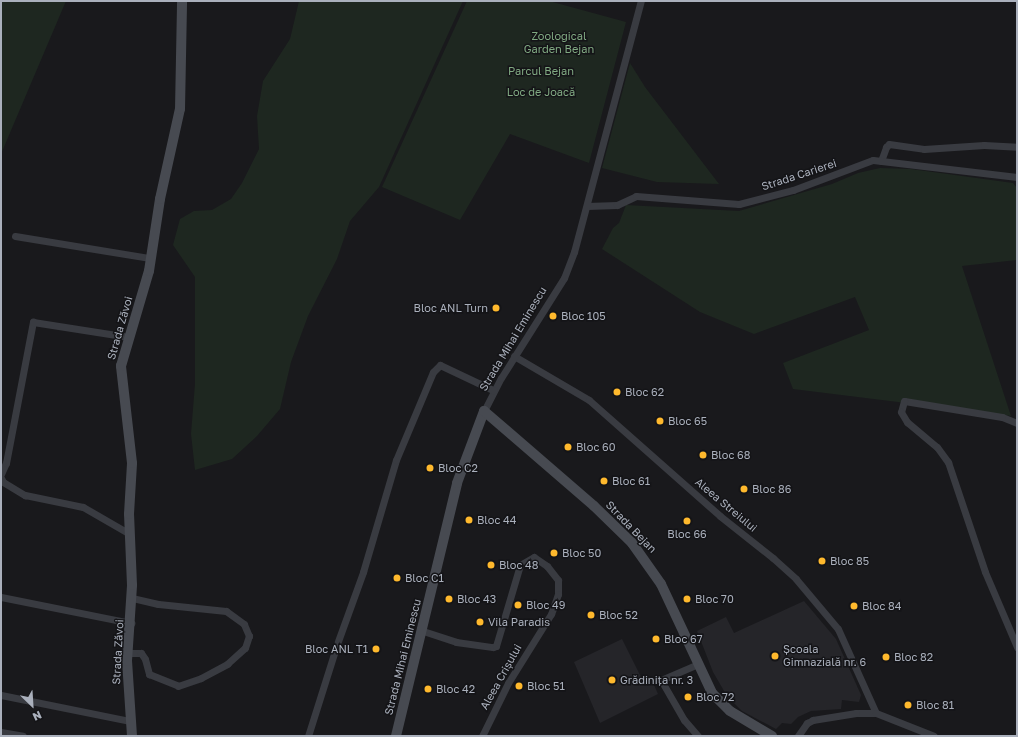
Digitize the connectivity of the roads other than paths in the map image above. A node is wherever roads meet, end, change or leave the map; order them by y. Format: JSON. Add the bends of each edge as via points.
{"nodes":[{"id":1,"x":182,"y":1,"type":"edge"},
{"id":2,"x":642,"y":1,"type":"edge"},
{"id":3,"x":1017,"y":147,"type":"edge"},
{"id":4,"x":881,"y":161,"type":"junction"},
{"id":5,"x":1017,"y":177,"type":"edge"},
{"id":6,"x":587,"y":206,"type":"junction"},
{"id":7,"x":15,"y":236,"type":"dead end"},
{"id":8,"x":150,"y":258,"type":"junction"},
{"id":9,"x":129,"y":337,"type":"junction"},
{"id":10,"x":514,"y":356,"type":"junction"},
{"id":11,"x":494,"y":390,"type":"junction"},
{"id":12,"x":484,"y":411,"type":"junction"},
{"id":13,"x":1017,"y":423,"type":"edge"},
{"id":14,"x":1,"y":474,"type":"edge"},
{"id":15,"x":1,"y":478,"type":"edge"},
{"id":16,"x":130,"y":534,"type":"junction"},
{"id":17,"x":1,"y":597,"type":"edge"},
{"id":18,"x":132,"y":598,"type":"junction"},
{"id":19,"x":132,"y":622,"type":"junction"},
{"id":20,"x":423,"y":631,"type":"junction"},
{"id":21,"x":1017,"y":647,"type":"edge"},
{"id":22,"x":128,"y":653,"type":"junction"},
{"id":23,"x":698,"y":664,"type":"junction"},
{"id":24,"x":1,"y":695,"type":"edge"},
{"id":25,"x":876,"y":713,"type":"junction"},
{"id":26,"x":130,"y":721,"type":"junction"},
{"id":27,"x":1,"y":732,"type":"edge"},
{"id":28,"x":23,"y":736,"type":"edge"},
{"id":29,"x":132,"y":736,"type":"edge"},
{"id":30,"x":308,"y":736,"type":"edge"},
{"id":31,"x":396,"y":736,"type":"edge"},
{"id":32,"x":482,"y":736,"type":"edge"},
{"id":33,"x":698,"y":736,"type":"edge"},
{"id":34,"x":772,"y":736,"type":"edge"},
{"id":35,"x":798,"y":736,"type":"edge"},
{"id":36,"x":934,"y":736,"type":"edge"}],
"edges":[{"from":1,"to":8,"type":"street","name":"Strada Zăvoi","via":[[180,109]]},
{"from":2,"to":6,"type":"street","name":"Strada Mihai Eminescu"},
{"from":3,"to":4,"type":"street","via":[[984,145],[924,149],[889,144]]},
{"from":4,"to":5,"type":"street","name":"Strada Carierei"},
{"from":4,"to":6,"type":"street","name":"Strada Carierei","via":[[866,162],[793,190],[739,204],[636,196],[617,205]]},
{"from":6,"to":10,"type":"street","name":"Strada Mihai Eminescu","via":[[564,278]]},
{"from":7,"to":8,"type":"street"},
{"from":8,"to":9,"type":"street","name":"Strada Zăvoi","via":[[144,290]]},
{"from":9,"to":14,"type":"street","via":[[33,322],[8,457]]},
{"from":9,"to":16,"type":"street","name":"Strada Zăvoi","via":[[121,366],[131,438]]},
{"from":10,"to":11,"type":"street","name":"Strada Mihai Eminescu"},
{"from":10,"to":25,"type":"street","name":"Aleea Streiului","via":[[589,400],[796,579],[838,629]]},
{"from":11,"to":12,"type":"street","name":"Strada Mihai Eminescu"},
{"from":11,"to":30,"type":"street","via":[[440,365],[433,372],[396,460],[363,572],[336,644]]},
{"from":12,"to":20,"type":"street","name":"Strada Mihai Eminescu","via":[[458,483]]},
{"from":12,"to":23,"type":"street","name":"Strada Bejan","via":[[594,506],[644,556],[661,584]]},
{"from":13,"to":21,"type":"street","via":[[1002,417],[904,401],[901,412],[906,422],[936,447],[948,462],[985,572]]},
{"from":15,"to":16,"type":"street","via":[[3,482],[24,495],[83,507]]},
{"from":16,"to":18,"type":"street","name":"Strada Zăvoi"},
{"from":17,"to":19,"type":"street"},
{"from":18,"to":19,"type":"street","name":"Strada Zăvoi"},
{"from":18,"to":22,"type":"street","via":[[158,604],[226,611],[244,624],[249,636],[245,648],[227,664],[201,678],[178,686],[150,674],[141,653]]},
{"from":19,"to":22,"type":"street","name":"Strada Zăvoi"},
{"from":20,"to":31,"type":"street","name":"Strada Mihai Eminescu"},
{"from":20,"to":32,"type":"street","name":"Aleea Crișului","via":[[456,642],[496,646],[520,565],[534,557],[547,566],[558,580],[558,594],[551,614],[508,683]]},
{"from":22,"to":26,"type":"street","name":"Strada Zăvoi"},
{"from":23,"to":33,"type":"street","via":[[662,680],[684,720]]},
{"from":23,"to":34,"type":"street","name":"Strada Bejan","via":[[720,702]]},
{"from":24,"to":26,"type":"street"},
{"from":25,"to":35,"type":"street","via":[[856,713],[813,720],[807,723]]},
{"from":25,"to":36,"type":"street"},
{"from":26,"to":29,"type":"street","name":"Strada Zăvoi"},
{"from":27,"to":28,"type":"street"}]}
